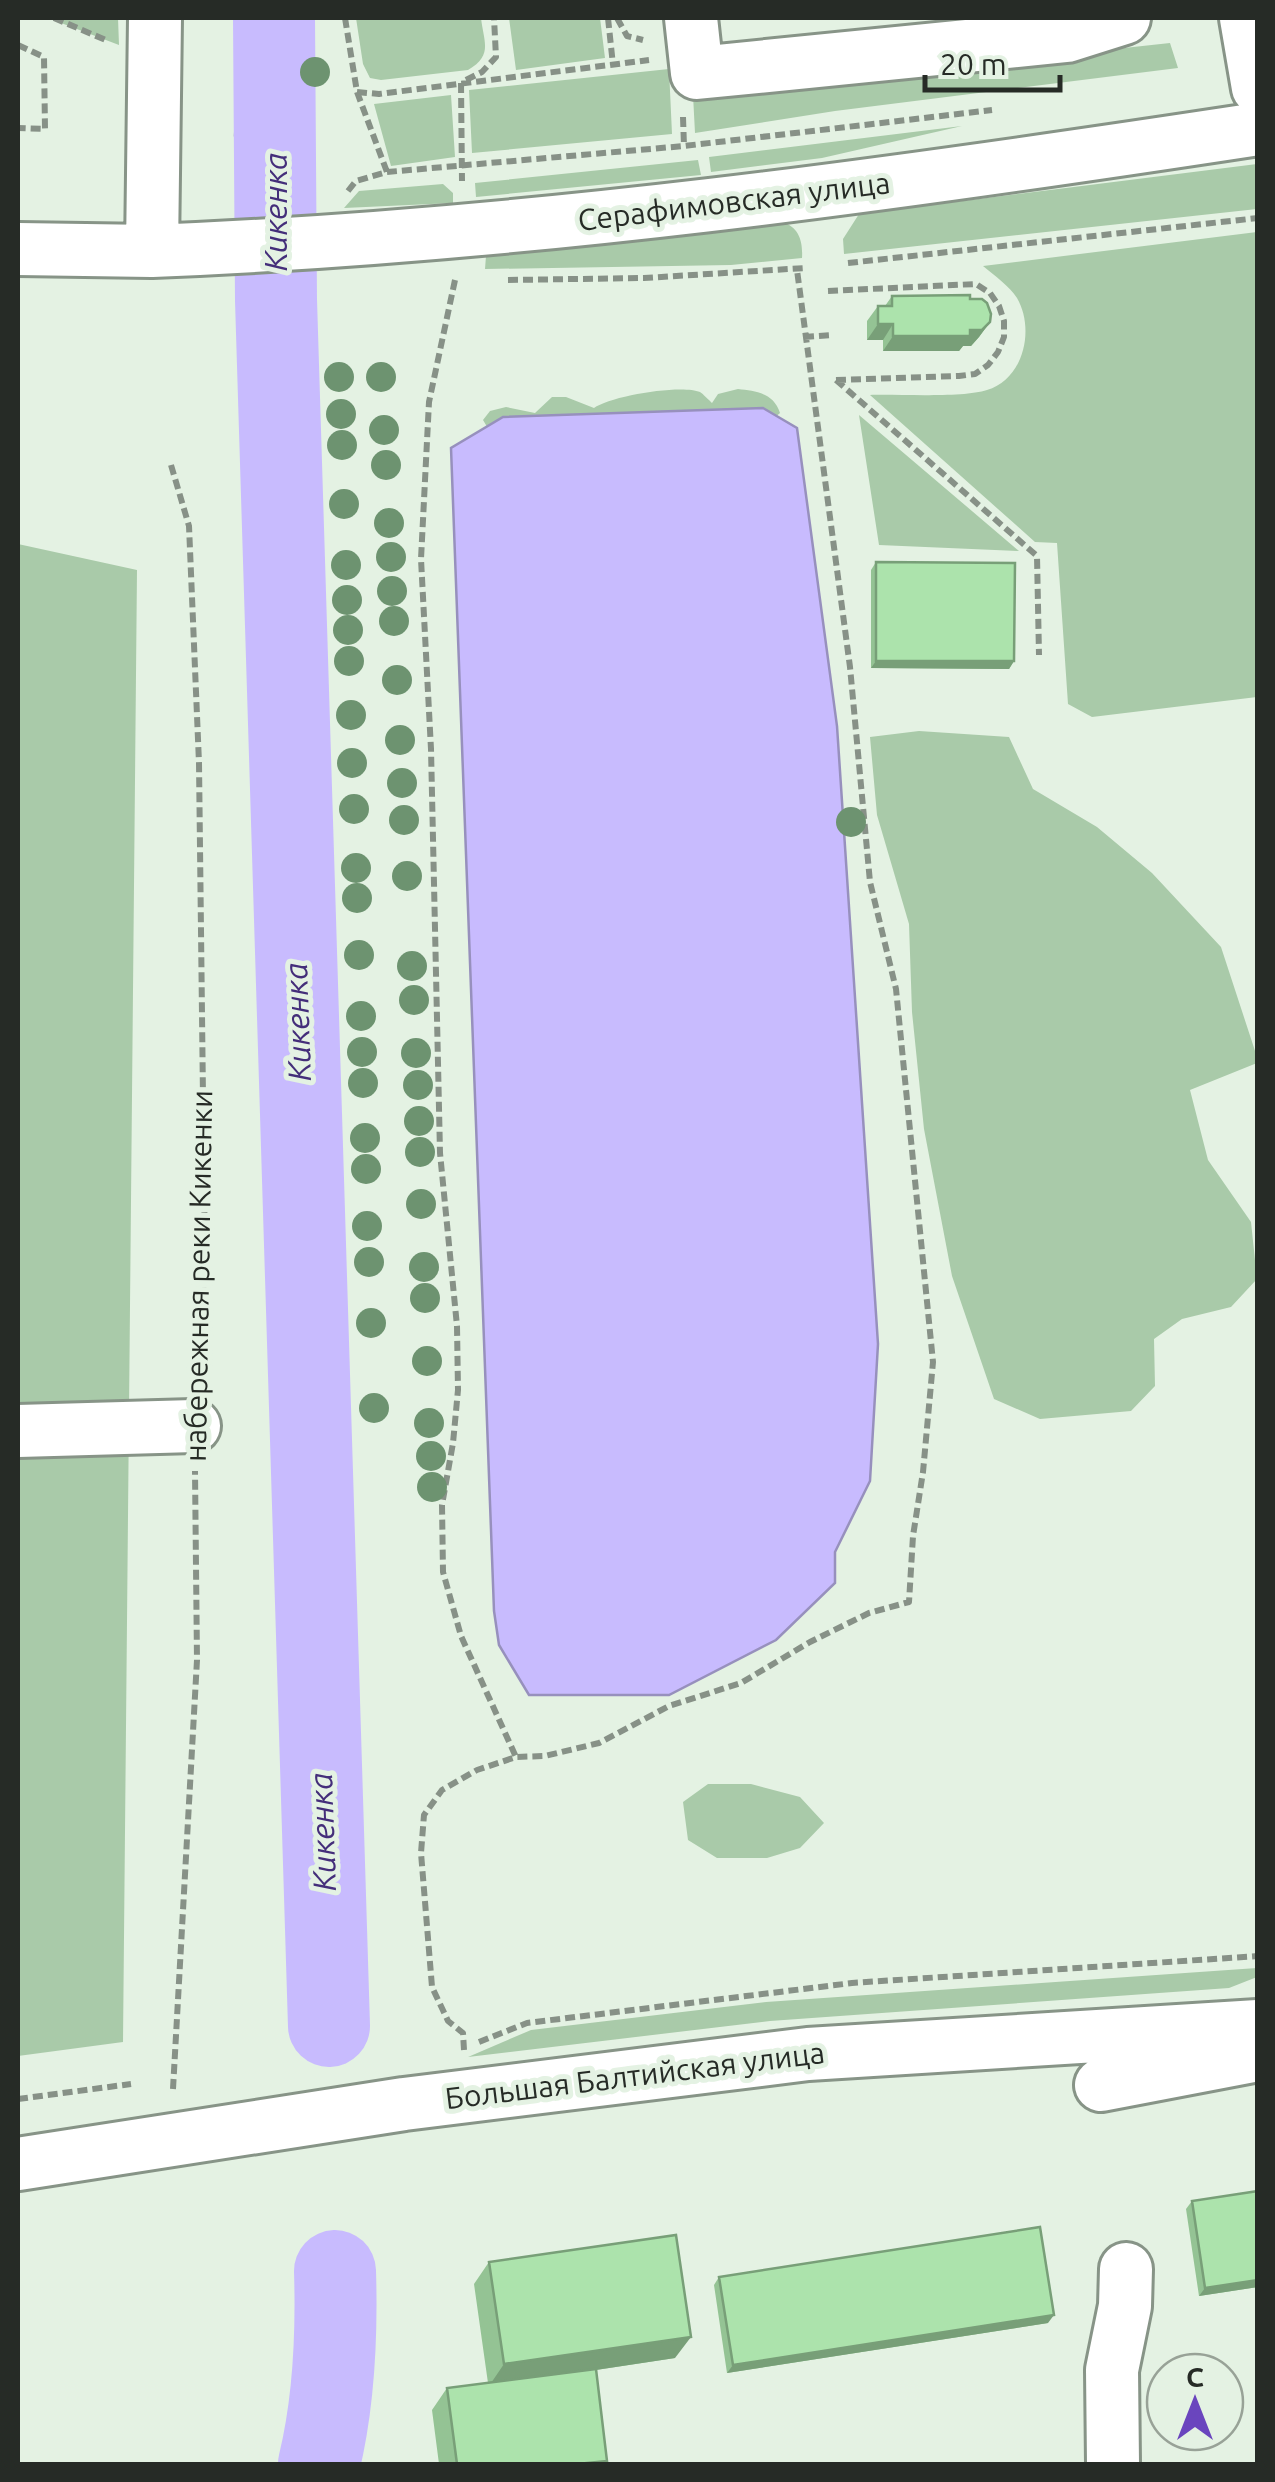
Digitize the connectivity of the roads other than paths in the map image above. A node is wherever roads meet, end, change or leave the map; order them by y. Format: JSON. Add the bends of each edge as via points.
{"nodes":[{"id":1,"x":1124,"y":18,"type":"edge"},
{"id":2,"x":1246,"y":18,"type":"edge"},
{"id":3,"x":137,"y":31,"type":"edge"},
{"id":4,"x":676,"y":38,"type":"edge"},
{"id":5,"x":1258,"y":88,"type":"edge"},
{"id":6,"x":1258,"y":129,"type":"edge"},
{"id":7,"x":18,"y":249,"type":"edge"},
{"id":8,"x":152,"y":251,"type":"junction"},
{"id":9,"x":194,"y":1426,"type":"road end"},
{"id":10,"x":18,"y":1431,"type":"edge"},
{"id":11,"x":1258,"y":2026,"type":"edge"},
{"id":12,"x":1258,"y":2055,"type":"edge"},
{"id":13,"x":1100,"y":2085,"type":"dead end"},
{"id":14,"x":18,"y":2164,"type":"edge"},
{"id":15,"x":1126,"y":2269,"type":"dead end"},
{"id":16,"x":1113,"y":2464,"type":"edge"}],
"edges":[{"from":1,"to":4,"type":"street","via":[[1067,36],[697,73]]},
{"from":2,"to":5,"type":"street"},
{"from":3,"to":8,"type":"street"},
{"from":6,"to":8,"type":"street","name":"Серафимовская улица","via":[[819,199],[523,227],[341,220],[208,249]]},
{"from":7,"to":8,"type":"street"},
{"from":9,"to":10,"type":"street"},
{"from":11,"to":14,"type":"street","name":"Большая Балтийская улица","via":[[808,2054],[404,2104]]},
{"from":12,"to":13,"type":"street"},
{"from":15,"to":16,"type":"street","via":[[1112,2370]]}]}
